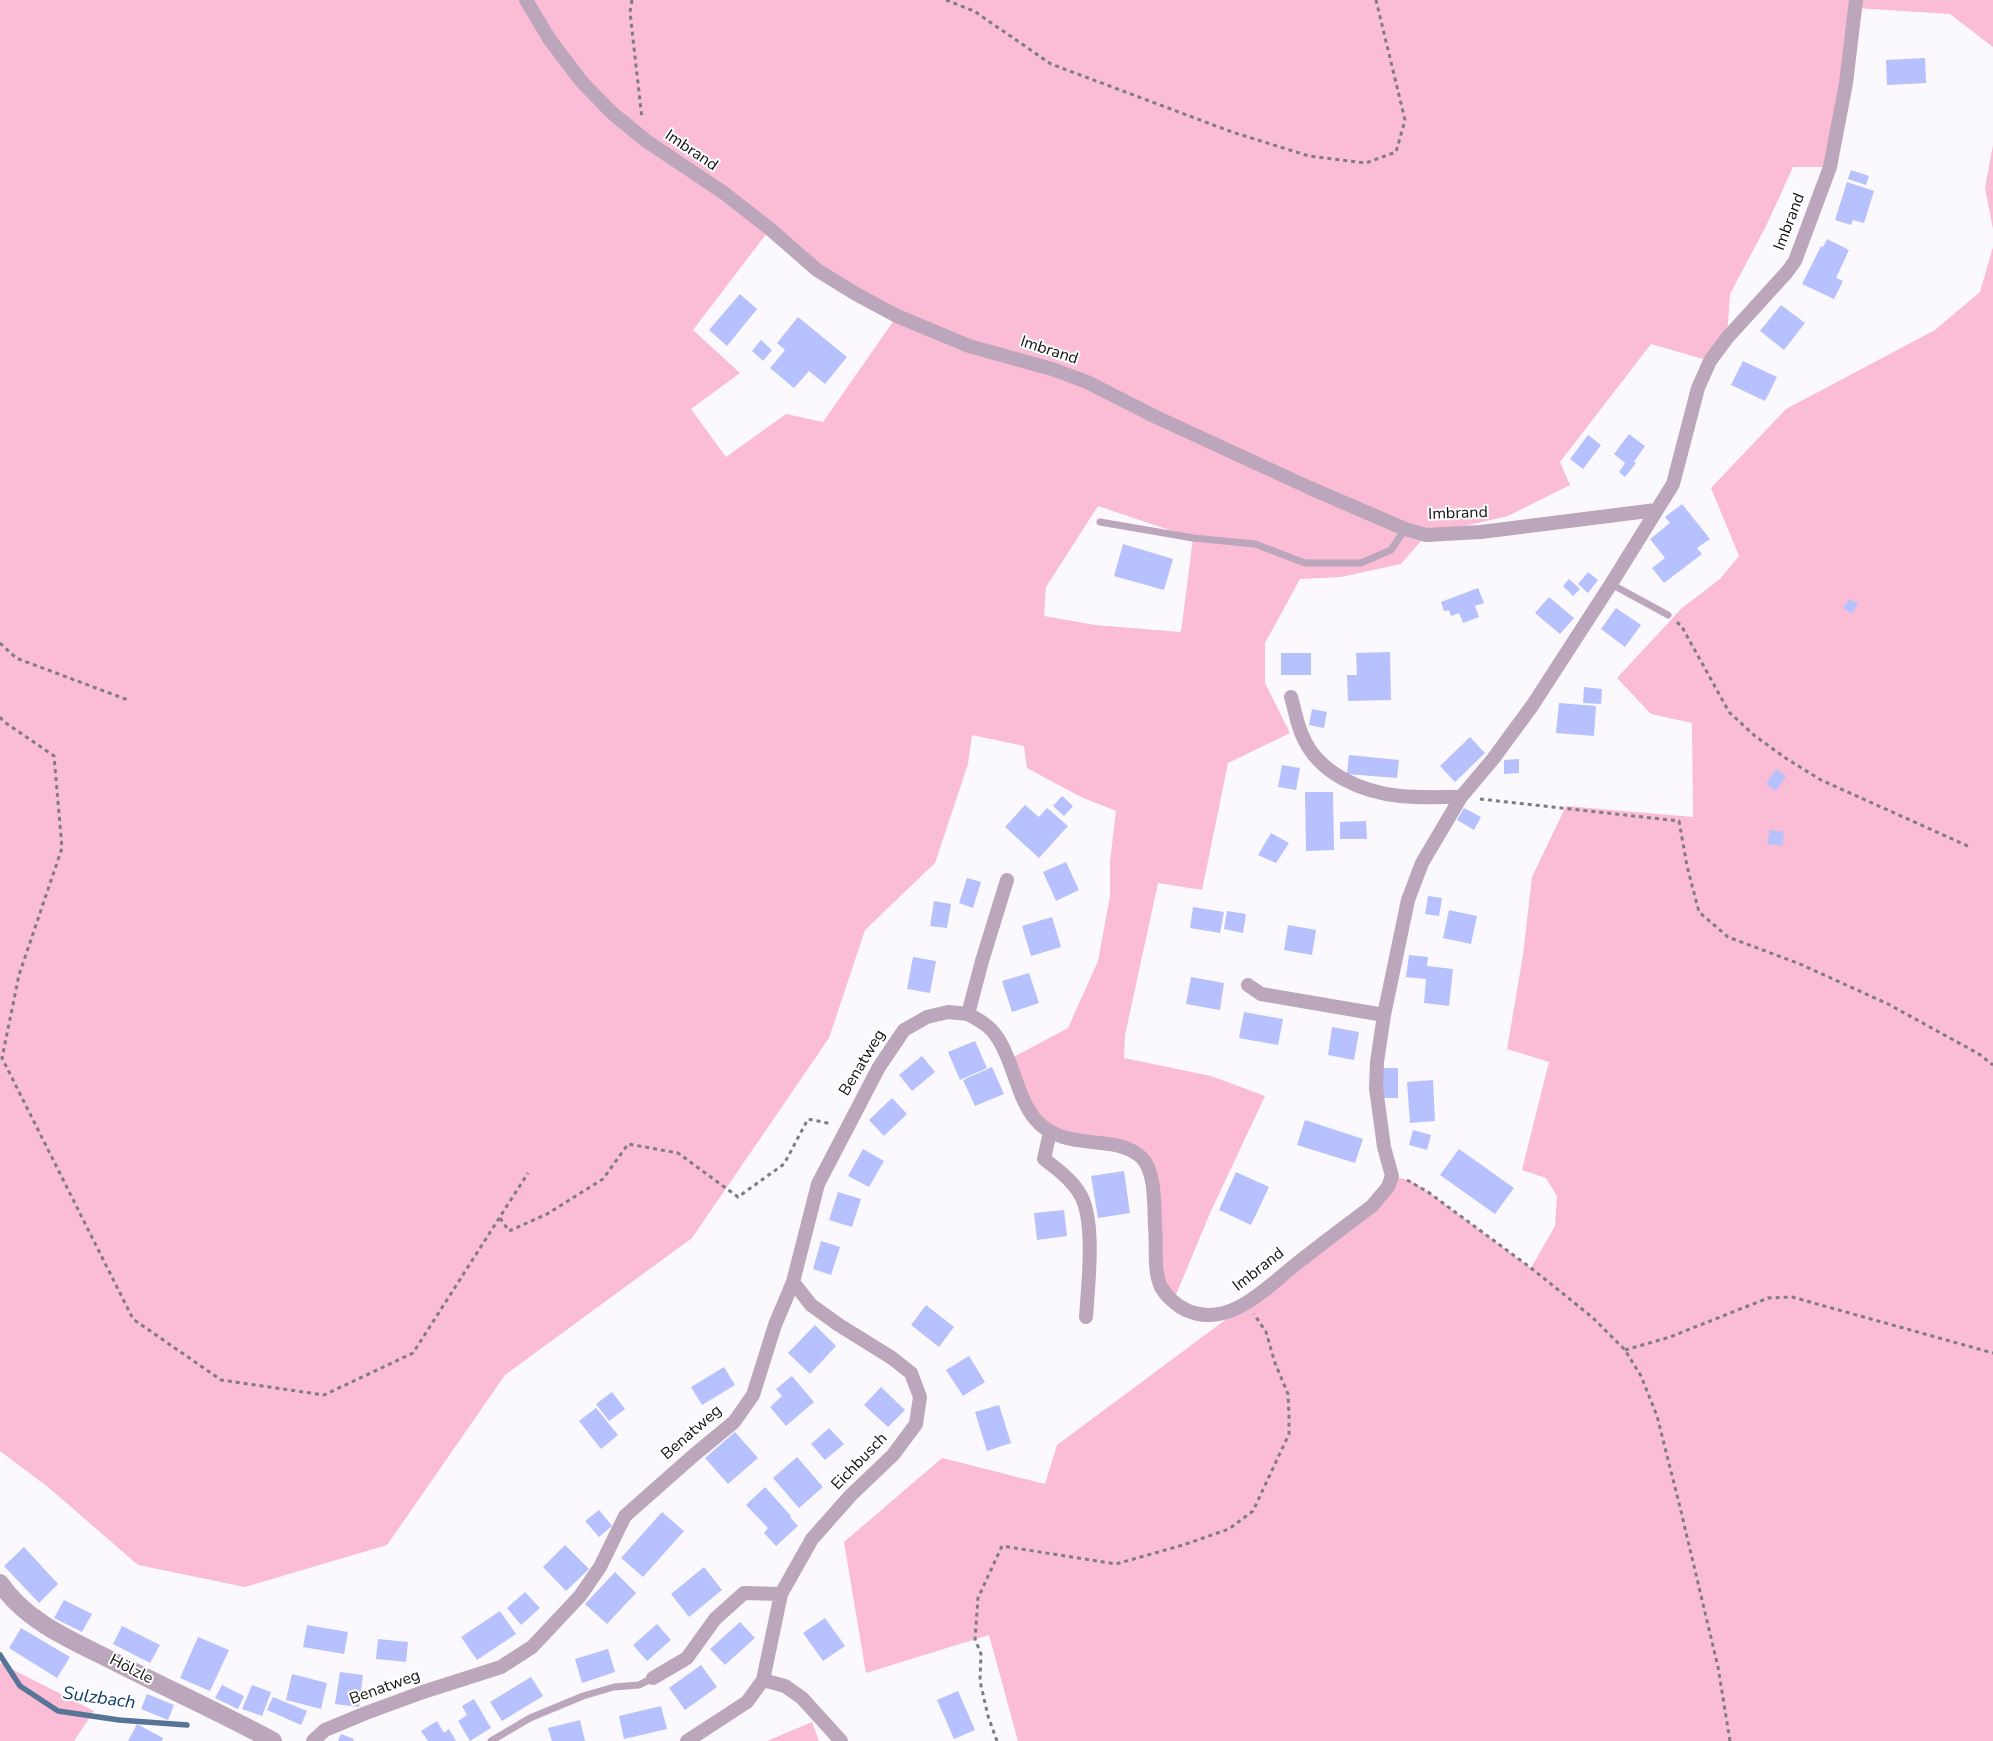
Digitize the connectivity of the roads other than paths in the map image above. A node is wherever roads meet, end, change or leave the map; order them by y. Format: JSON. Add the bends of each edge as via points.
{"nodes":[{"id":1,"x":526,"y":0,"type":"edge"},
{"id":2,"x":1856,"y":0,"type":"edge"},
{"id":3,"x":1656,"y":510,"type":"junction"},
{"id":4,"x":1100,"y":522,"type":"dead end"},
{"id":5,"x":1405,"y":529,"type":"junction"},
{"id":6,"x":1611,"y":584,"type":"junction"},
{"id":7,"x":1668,"y":616,"type":"road end"},
{"id":8,"x":1291,"y":697,"type":"dead end"},
{"id":9,"x":1461,"y":797,"type":"junction"},
{"id":10,"x":1007,"y":880,"type":"dead end"},
{"id":11,"x":1248,"y":985,"type":"dead end"},
{"id":12,"x":968,"y":1014,"type":"junction"},
{"id":13,"x":1384,"y":1015,"type":"junction"},
{"id":14,"x":1050,"y":1132,"type":"junction"},
{"id":15,"x":794,"y":1282,"type":"junction"},
{"id":16,"x":1086,"y":1317,"type":"dead end"},
{"id":17,"x":0,"y":1583,"type":"edge"},
{"id":18,"x":781,"y":1594,"type":"junction"},
{"id":19,"x":654,"y":1678,"type":"joint"},
{"id":20,"x":763,"y":1680,"type":"junction"},
{"id":21,"x":273,"y":1741,"type":"edge"},
{"id":22,"x":313,"y":1741,"type":"edge"},
{"id":23,"x":491,"y":1741,"type":"edge"},
{"id":24,"x":687,"y":1741,"type":"edge"},
{"id":25,"x":841,"y":1741,"type":"edge"}],
"edges":[{"from":1,"to":5,"type":"street","name":"Imbrand","via":[[550,40],[582,82],[611,112],[645,140],[724,193],[817,270],[856,294],[897,316],[970,346],[1087,382],[1156,418]]},
{"from":2,"to":3,"type":"street","name":"Imbrand","via":[[1846,83],[1830,167],[1794,261],[1710,361],[1698,388],[1673,484]]},
{"from":3,"to":5,"type":"street","name":"Imbrand","via":[[1454,535],[1426,535]]},
{"from":3,"to":6,"type":"street","name":"Imbrand"},
{"from":4,"to":5,"type":"lane","via":[[1193,538],[1255,544],[1305,563],[1361,563],[1391,550]]},
{"from":6,"to":7,"type":"lane"},
{"from":6,"to":9,"type":"street","name":"Imbrand","via":[[1532,706]]},
{"from":8,"to":9,"type":"street","via":[[1303,738],[1321,764],[1341,779],[1399,796]]},
{"from":9,"to":13,"type":"street","name":"Imbrand","via":[[1422,863],[1408,900]]},
{"from":10,"to":12,"type":"street"},
{"from":11,"to":13,"type":"street","via":[[1261,994]]},
{"from":12,"to":14,"type":"street","via":[[983,1022],[997,1037],[1026,1107]]},
{"from":12,"to":15,"type":"street","name":"Benatweg","via":[[948,1012],[927,1017],[904,1030],[879,1066],[818,1184]]},
{"from":13,"to":14,"type":"street","name":"Imbrand","via":[[1376,1088],[1384,1147],[1392,1176],[1388,1188],[1372,1206],[1248,1303],[1222,1314],[1193,1313],[1173,1302],[1162,1288],[1158,1273],[1152,1179],[1143,1158],[1129,1148],[1078,1141]]},
{"from":14,"to":16,"type":"street","via":[[1044,1159],[1061,1172],[1080,1194],[1090,1229]]},
{"from":15,"to":18,"type":"street","name":"Eichbusch","via":[[811,1305],[911,1373],[920,1397],[916,1424],[893,1456],[851,1495],[812,1539]]},
{"from":15,"to":22,"type":"street","name":"Benatweg","via":[[775,1325],[752,1394],[734,1422],[625,1516],[600,1567],[580,1596],[532,1647],[502,1668],[366,1713],[325,1730]]},
{"from":17,"to":21,"type":"street","name":"Hölzle","via":[[23,1610],[54,1631]]},
{"from":18,"to":19,"type":"street","via":[[744,1594],[715,1619],[687,1658]]},
{"from":18,"to":20,"type":"street","name":"Eichbusch"},
{"from":19,"to":23,"type":"lane","via":[[639,1685],[614,1687],[583,1696],[530,1718]]},
{"from":20,"to":24,"type":"street","via":[[747,1702]]},
{"from":20,"to":25,"type":"street","via":[[785,1686],[802,1698]]}]}
